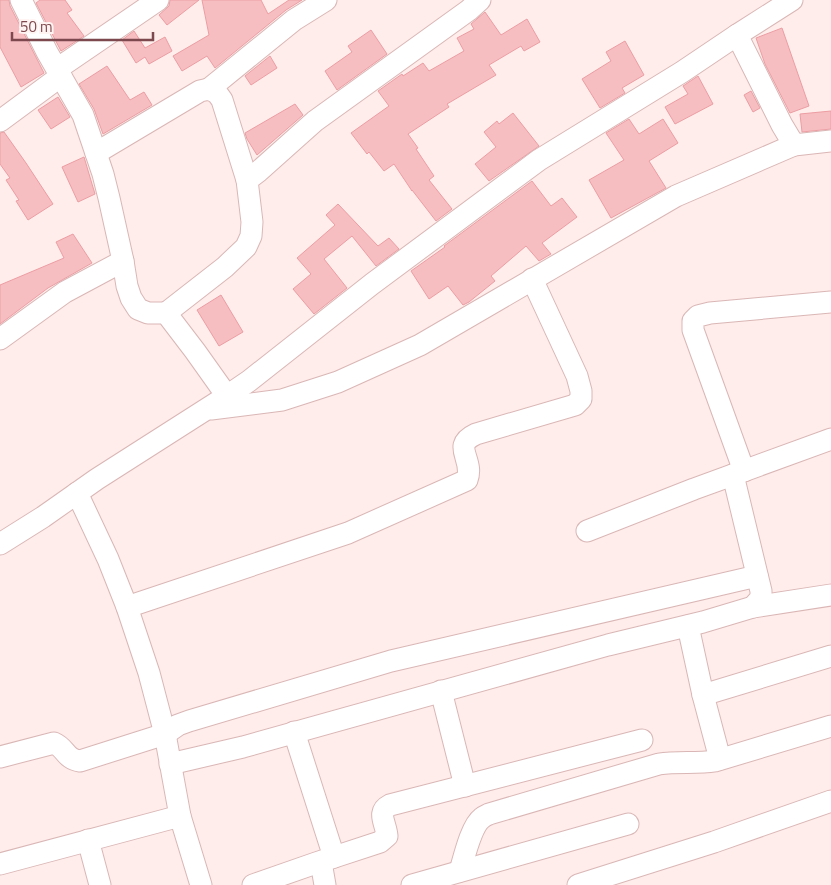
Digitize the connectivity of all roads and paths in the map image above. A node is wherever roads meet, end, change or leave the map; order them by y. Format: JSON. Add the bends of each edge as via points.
{"nodes":[{"id":1,"x":158,"y":0,"type":"edge"},
{"id":2,"x":326,"y":0,"type":"edge"},
{"id":3,"x":480,"y":0,"type":"edge"},
{"id":4,"x":792,"y":0,"type":"edge"},
{"id":5,"x":23,"y":1,"type":"edge"},
{"id":6,"x":737,"y":35,"type":"junction"},
{"id":7,"x":59,"y":73,"type":"junction"},
{"id":8,"x":209,"y":88,"type":"junction"},
{"id":9,"x":0,"y":121,"type":"edge"},
{"id":10,"x":831,"y":141,"type":"edge"},
{"id":11,"x":794,"y":145,"type":"junction"},
{"id":12,"x":96,"y":153,"type":"junction"},
{"id":13,"x":247,"y":180,"type":"junction"},
{"id":14,"x":123,"y":261,"type":"junction"},
{"id":15,"x":532,"y":279,"type":"junction"},
{"id":16,"x":831,"y":302,"type":"edge"},
{"id":17,"x":166,"y":313,"type":"junction"},
{"id":18,"x":0,"y":339,"type":"edge"},
{"id":19,"x":227,"y":396,"type":"junction"},
{"id":20,"x":207,"y":410,"type":"junction"},
{"id":21,"x":831,"y":439,"type":"edge"},
{"id":22,"x":738,"y":473,"type":"junction"},
{"id":23,"x":77,"y":493,"type":"junction"},
{"id":24,"x":587,"y":531,"type":"dead end"},
{"id":25,"x":0,"y":544,"type":"edge"},
{"id":26,"x":757,"y":576,"type":"junction"},
{"id":27,"x":831,"y":595,"type":"edge"},
{"id":28,"x":753,"y":607,"type":"junction"},
{"id":29,"x":127,"y":608,"type":"junction"},
{"id":30,"x":688,"y":626,"type":"junction"},
{"id":31,"x":831,"y":656,"type":"edge"},
{"id":32,"x":441,"y":691,"type":"junction"},
{"id":33,"x":703,"y":695,"type":"junction"},
{"id":34,"x":831,"y":726,"type":"edge"},
{"id":35,"x":294,"y":732,"type":"junction"},
{"id":36,"x":165,"y":734,"type":"junction"},
{"id":37,"x":642,"y":740,"type":"dead end"},
{"id":38,"x":1,"y":755,"type":"edge"},
{"id":39,"x":720,"y":759,"type":"junction"},
{"id":40,"x":170,"y":764,"type":"junction"},
{"id":41,"x":465,"y":786,"type":"junction"},
{"id":42,"x":831,"y":801,"type":"edge"},
{"id":43,"x":180,"y":816,"type":"junction"},
{"id":44,"x":628,"y":824,"type":"dead end"},
{"id":45,"x":88,"y":840,"type":"junction"},
{"id":46,"x":328,"y":859,"type":"junction"},
{"id":47,"x":0,"y":864,"type":"edge"},
{"id":48,"x":460,"y":871,"type":"junction"},
{"id":49,"x":100,"y":885,"type":"edge"},
{"id":50,"x":201,"y":885,"type":"edge"},
{"id":51,"x":253,"y":885,"type":"edge"},
{"id":52,"x":325,"y":885,"type":"edge"},
{"id":53,"x":412,"y":885,"type":"edge"},
{"id":54,"x":578,"y":885,"type":"edge"}],
"edges":[{"from":1,"to":7,"type":"street"},
{"from":2,"to":8,"type":"street","via":[[294,20]]},
{"from":3,"to":13,"type":"street","via":[[315,121]]},
{"from":4,"to":6,"type":"street"},
{"from":5,"to":7,"type":"street"},
{"from":6,"to":11,"type":"street"},
{"from":6,"to":19,"type":"street","via":[[540,160]]},
{"from":7,"to":9,"type":"street"},
{"from":7,"to":12,"type":"street","via":[[83,116]]},
{"from":8,"to":12,"type":"street"},
{"from":8,"to":13,"type":"street","via":[[222,100]]},
{"from":10,"to":11,"type":"street"},
{"from":11,"to":15,"type":"street","via":[[676,196]]},
{"from":12,"to":14,"type":"street"},
{"from":13,"to":17,"type":"street","via":[[252,222],[246,247]]},
{"from":14,"to":17,"type":"street","via":[[127,286],[138,309],[148,313]]},
{"from":14,"to":18,"type":"street","via":[[65,292]]},
{"from":15,"to":20,"type":"street","via":[[420,345],[338,382],[282,400]]},
{"from":15,"to":29,"type":"street","via":[[577,376],[581,399],[575,405],[469,438],[464,449],[469,467],[467,480],[348,533]]},
{"from":16,"to":22,"type":"street","via":[[710,313],[693,321],[693,330]]},
{"from":17,"to":19,"type":"street"},
{"from":19,"to":20,"type":"street"},
{"from":20,"to":23,"type":"street"},
{"from":21,"to":22,"type":"street"},
{"from":22,"to":24,"type":"street"},
{"from":22,"to":26,"type":"street"},
{"from":23,"to":25,"type":"street"},
{"from":23,"to":29,"type":"street"},
{"from":26,"to":28,"type":"street","via":[[761,592]]},
{"from":26,"to":36,"type":"street","via":[[391,661],[189,720]]},
{"from":27,"to":28,"type":"street"},
{"from":28,"to":30,"type":"street"},
{"from":29,"to":36,"type":"street"},
{"from":30,"to":32,"type":"street"},
{"from":30,"to":33,"type":"street"},
{"from":31,"to":33,"type":"street"},
{"from":32,"to":35,"type":"street"},
{"from":32,"to":41,"type":"street"},
{"from":33,"to":39,"type":"street"},
{"from":34,"to":39,"type":"street"},
{"from":35,"to":40,"type":"street"},
{"from":35,"to":46,"type":"street"},
{"from":36,"to":38,"type":"street","via":[[80,761],[68,757],[54,743]]},
{"from":36,"to":40,"type":"street"},
{"from":37,"to":41,"type":"street"},
{"from":39,"to":48,"type":"street","via":[[659,764],[489,814],[477,824]]},
{"from":40,"to":43,"type":"street"},
{"from":41,"to":46,"type":"street","via":[[384,808],[382,813],[387,836],[384,840]]},
{"from":42,"to":54,"type":"street"},
{"from":43,"to":45,"type":"street"},
{"from":43,"to":50,"type":"street"},
{"from":44,"to":48,"type":"street"},
{"from":45,"to":47,"type":"street"},
{"from":45,"to":49,"type":"street"},
{"from":46,"to":51,"type":"street"},
{"from":46,"to":52,"type":"street"},
{"from":48,"to":53,"type":"street"}]}
